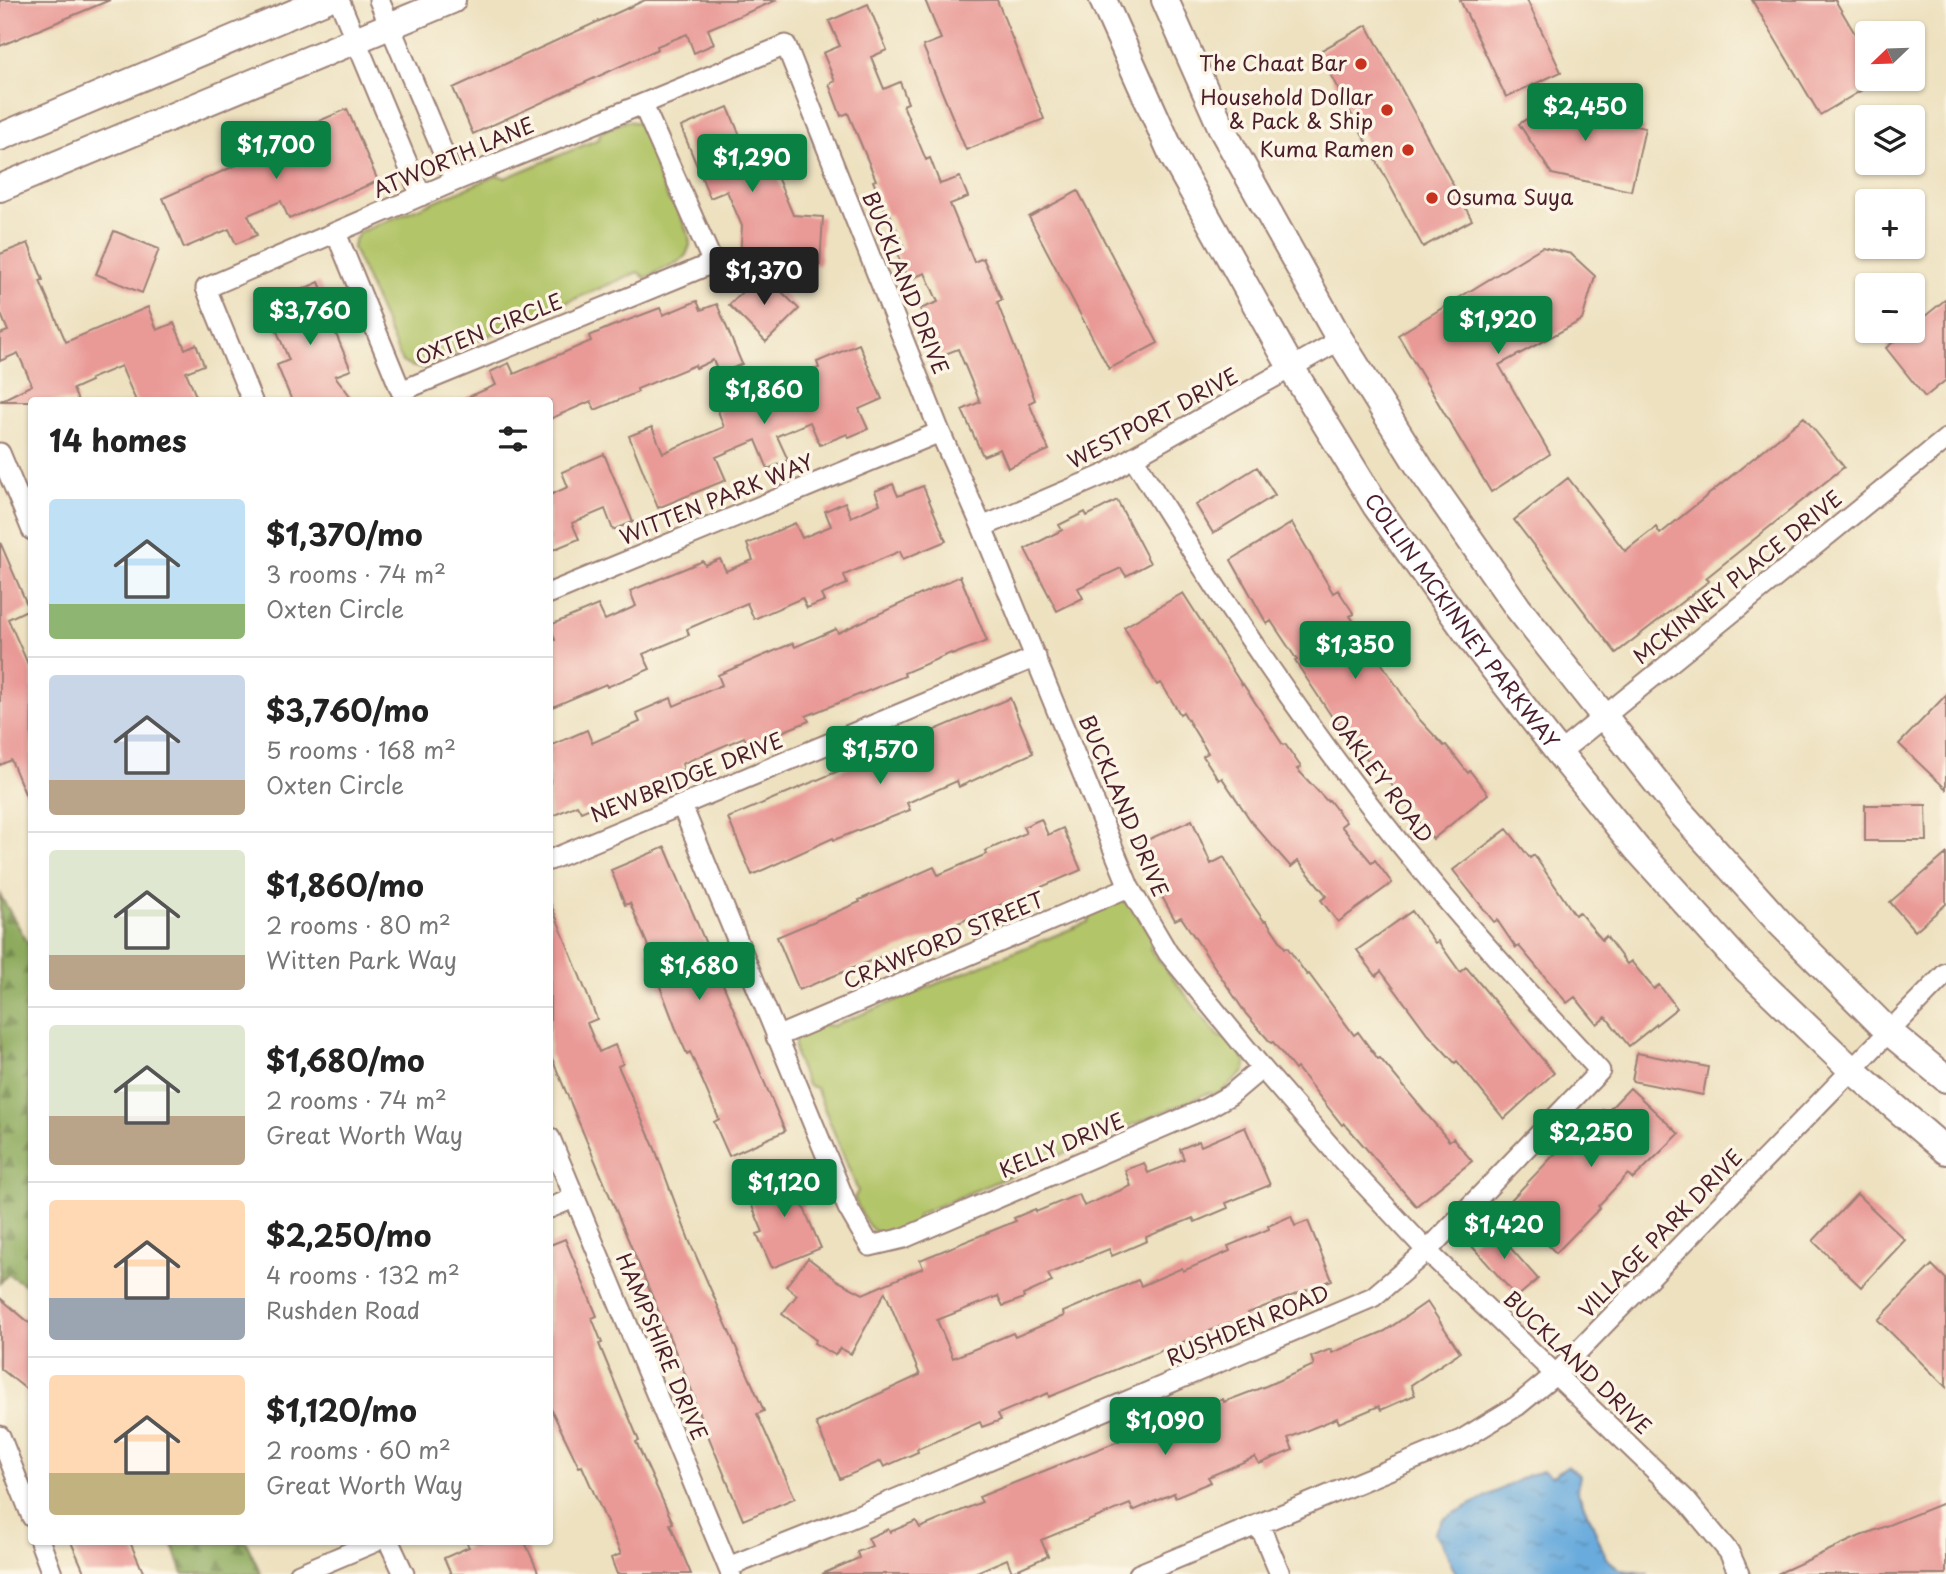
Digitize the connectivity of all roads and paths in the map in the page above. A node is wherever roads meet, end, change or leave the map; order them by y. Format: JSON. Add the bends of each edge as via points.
{"nodes":[{"id":1,"x":325,"y":0,"type":"edge"},
{"id":2,"x":339,"y":0,"type":"edge"},
{"id":3,"x":379,"y":0,"type":"edge"},
{"id":4,"x":452,"y":0,"type":"edge"},
{"id":5,"x":1103,"y":0,"type":"edge"},
{"id":6,"x":1165,"y":0,"type":"edge"},
{"id":7,"x":1173,"y":0,"type":"edge"},
{"id":8,"x":390,"y":26,"type":"junction"},
{"id":9,"x":355,"y":39,"type":"junction"},
{"id":10,"x":1183,"y":41,"type":"junction"},
{"id":11,"x":786,"y":45,"type":"joint"},
{"id":12,"x":643,"y":104,"type":"junction"},
{"id":13,"x":0,"y":136,"type":"edge"},
{"id":14,"x":454,"y":181,"type":"junction"},
{"id":15,"x":0,"y":188,"type":"edge"},
{"id":16,"x":421,"y":196,"type":"junction"},
{"id":17,"x":336,"y":233,"type":"junction"},
{"id":18,"x":1340,"y":340,"type":"junction"},
{"id":19,"x":1292,"y":369,"type":"junction"},
{"id":20,"x":250,"y":397,"type":"edge"},
{"id":21,"x":940,"y":432,"type":"junction"},
{"id":22,"x":1946,"y":439,"type":"edge"},
{"id":23,"x":0,"y":453,"type":"edge"},
{"id":24,"x":1133,"y":457,"type":"junction"},
{"id":25,"x":28,"y":520,"type":"edge"},
{"id":26,"x":982,"y":527,"type":"junction"},
{"id":27,"x":553,"y":592,"type":"edge"},
{"id":28,"x":1036,"y":657,"type":"junction"},
{"id":29,"x":1603,"y":717,"type":"junction"},
{"id":30,"x":1559,"y":753,"type":"junction"},
{"id":31,"x":682,"y":806,"type":"junction"},
{"id":32,"x":553,"y":859,"type":"edge"},
{"id":33,"x":1129,"y":887,"type":"junction"},
{"id":34,"x":1946,"y":973,"type":"edge"},
{"id":35,"x":1888,"y":1031,"type":"junction"},
{"id":36,"x":776,"y":1037,"type":"junction"},
{"id":37,"x":1262,"y":1068,"type":"junction"},
{"id":38,"x":1852,"y":1070,"type":"junction"},
{"id":39,"x":1600,"y":1071,"type":"joint"},
{"id":40,"x":1946,"y":1079,"type":"edge"},
{"id":41,"x":553,"y":1146,"type":"edge"},
{"id":42,"x":1946,"y":1151,"type":"edge"},
{"id":43,"x":574,"y":1198,"type":"junction"},
{"id":44,"x":553,"y":1207,"type":"edge"},
{"id":45,"x":1427,"y":1251,"type":"junction"},
{"id":46,"x":1556,"y":1374,"type":"junction"},
{"id":47,"x":0,"y":1436,"type":"edge"},
{"id":48,"x":28,"y":1507,"type":"edge"},
{"id":49,"x":1259,"y":1524,"type":"junction"},
{"id":50,"x":41,"y":1545,"type":"edge"},
{"id":51,"x":368,"y":1545,"type":"edge"},
{"id":52,"x":390,"y":1545,"type":"edge"},
{"id":53,"x":729,"y":1571,"type":"edge"},
{"id":54,"x":52,"y":1574,"type":"edge"},
{"id":55,"x":299,"y":1574,"type":"edge"},
{"id":56,"x":404,"y":1574,"type":"edge"},
{"id":57,"x":1139,"y":1574,"type":"edge"},
{"id":58,"x":1280,"y":1574,"type":"edge"},
{"id":59,"x":1739,"y":1574,"type":"edge"}],
"edges":[{"from":1,"to":13,"type":"street"},
{"from":2,"to":9,"type":"street"},
{"from":3,"to":8,"type":"street"},
{"from":4,"to":8,"type":"street"},
{"from":5,"to":19,"type":"street","name":"COLLIN MCKINNEY PARKWAY","via":[[1173,156]]},
{"from":6,"to":10,"type":"street"},
{"from":7,"to":10,"type":"street"},
{"from":8,"to":9,"type":"street"},
{"from":8,"to":14,"type":"street"},
{"from":9,"to":15,"type":"street"},
{"from":9,"to":16,"type":"street"},
{"from":10,"to":18,"type":"street","via":[[1223,131]]},
{"from":11,"to":12,"type":"street","name":"ATWORTH LANE"},
{"from":11,"to":21,"type":"street","name":"BUCKLAND DRIVE"},
{"from":12,"to":14,"type":"street","name":"ATWORTH LANE"},
{"from":12,"to":17,"type":"street","name":"OXTEN CIRCLE","via":[[713,263],[401,391]]},
{"from":14,"to":16,"type":"street","name":"ATWORTH LANE"},
{"from":16,"to":17,"type":"street","name":"ATWORTH LANE"},
{"from":17,"to":20,"type":"street","name":"ATWORTH LANE","via":[[206,288]]},
{"from":18,"to":19,"type":"street","name":"WESTPORT DRIVE"},
{"from":18,"to":29,"type":"street","via":[[1420,468],[1518,608]]},
{"from":19,"to":24,"type":"street","name":"WESTPORT DRIVE"},
{"from":19,"to":30,"type":"street","name":"COLLIN MCKINNEY PARKWAY","via":[[1376,506]]},
{"from":21,"to":26,"type":"street","name":"BUCKLAND DRIVE"},
{"from":21,"to":27,"type":"street","name":"WITTEN PARK WAY"},
{"from":22,"to":29,"type":"street","name":"MCKINNEY PLACE DRIVE"},
{"from":23,"to":25,"type":"street"},
{"from":24,"to":26,"type":"street","name":"WESTPORT DRIVE","via":[[1108,474]]},
{"from":24,"to":39,"type":"street","name":"OAKLEY ROAD","via":[[1293,702],[1363,796],[1423,873]]},
{"from":26,"to":28,"type":"street","name":"BUCKLAND DRIVE"},
{"from":28,"to":31,"type":"street","name":"NEWBRIDGE DRIVE"},
{"from":28,"to":33,"type":"street","name":"BUCKLAND DRIVE"},
{"from":29,"to":30,"type":"street","name":"MCKINNEY PLACE DRIVE"},
{"from":29,"to":35,"type":"street","via":[[1779,922]]},
{"from":30,"to":38,"type":"street","name":"COLLIN MCKINNEY PARKWAY","via":[[1738,961]]},
{"from":31,"to":32,"type":"street","name":"NEWBRIDGE DRIVE"},
{"from":31,"to":36,"type":"street"},
{"from":33,"to":36,"type":"street","name":"CRAWFORD STREET"},
{"from":33,"to":37,"type":"street","name":"BUCKLAND DRIVE","via":[[1168,953]]},
{"from":34,"to":35,"type":"street","name":"VILLAGE PARK DRIVE"},
{"from":35,"to":38,"type":"street","name":"VILLAGE PARK DRIVE"},
{"from":35,"to":40,"type":"street"},
{"from":36,"to":37,"type":"street","name":"KELLY DRIVE","via":[[848,1208],[870,1246],[904,1238],[1207,1108]]},
{"from":37,"to":45,"type":"street","name":"BUCKLAND DRIVE"},
{"from":38,"to":42,"type":"street","name":"COLLIN MCKINNEY PARKWAY"},
{"from":38,"to":46,"type":"street","name":"VILLAGE PARK DRIVE"},
{"from":39,"to":45,"type":"street","name":"RUSHDEN ROAD"},
{"from":41,"to":43,"type":"street","name":"HAMPSHIRE DRIVE"},
{"from":43,"to":44,"type":"street"},
{"from":43,"to":53,"type":"street","name":"HAMPSHIRE DRIVE"},
{"from":45,"to":46,"type":"street","name":"BUCKLAND DRIVE"},
{"from":45,"to":53,"type":"street","name":"RUSHDEN ROAD","via":[[1373,1297]]},
{"from":46,"to":49,"type":"street","name":"VILLAGE PARK DRIVE","via":[[1517,1406],[1461,1440]]},
{"from":46,"to":59,"type":"street","name":"BUCKLAND DRIVE","via":[[1685,1499],[1729,1552]]},
{"from":47,"to":48,"type":"street"},
{"from":49,"to":57,"type":"street","name":"VILLAGE PARK DRIVE"},
{"from":49,"to":58,"type":"street"},
{"from":50,"to":54,"type":"street"},
{"from":51,"to":55,"type":"street"},
{"from":52,"to":56,"type":"street"}]}
